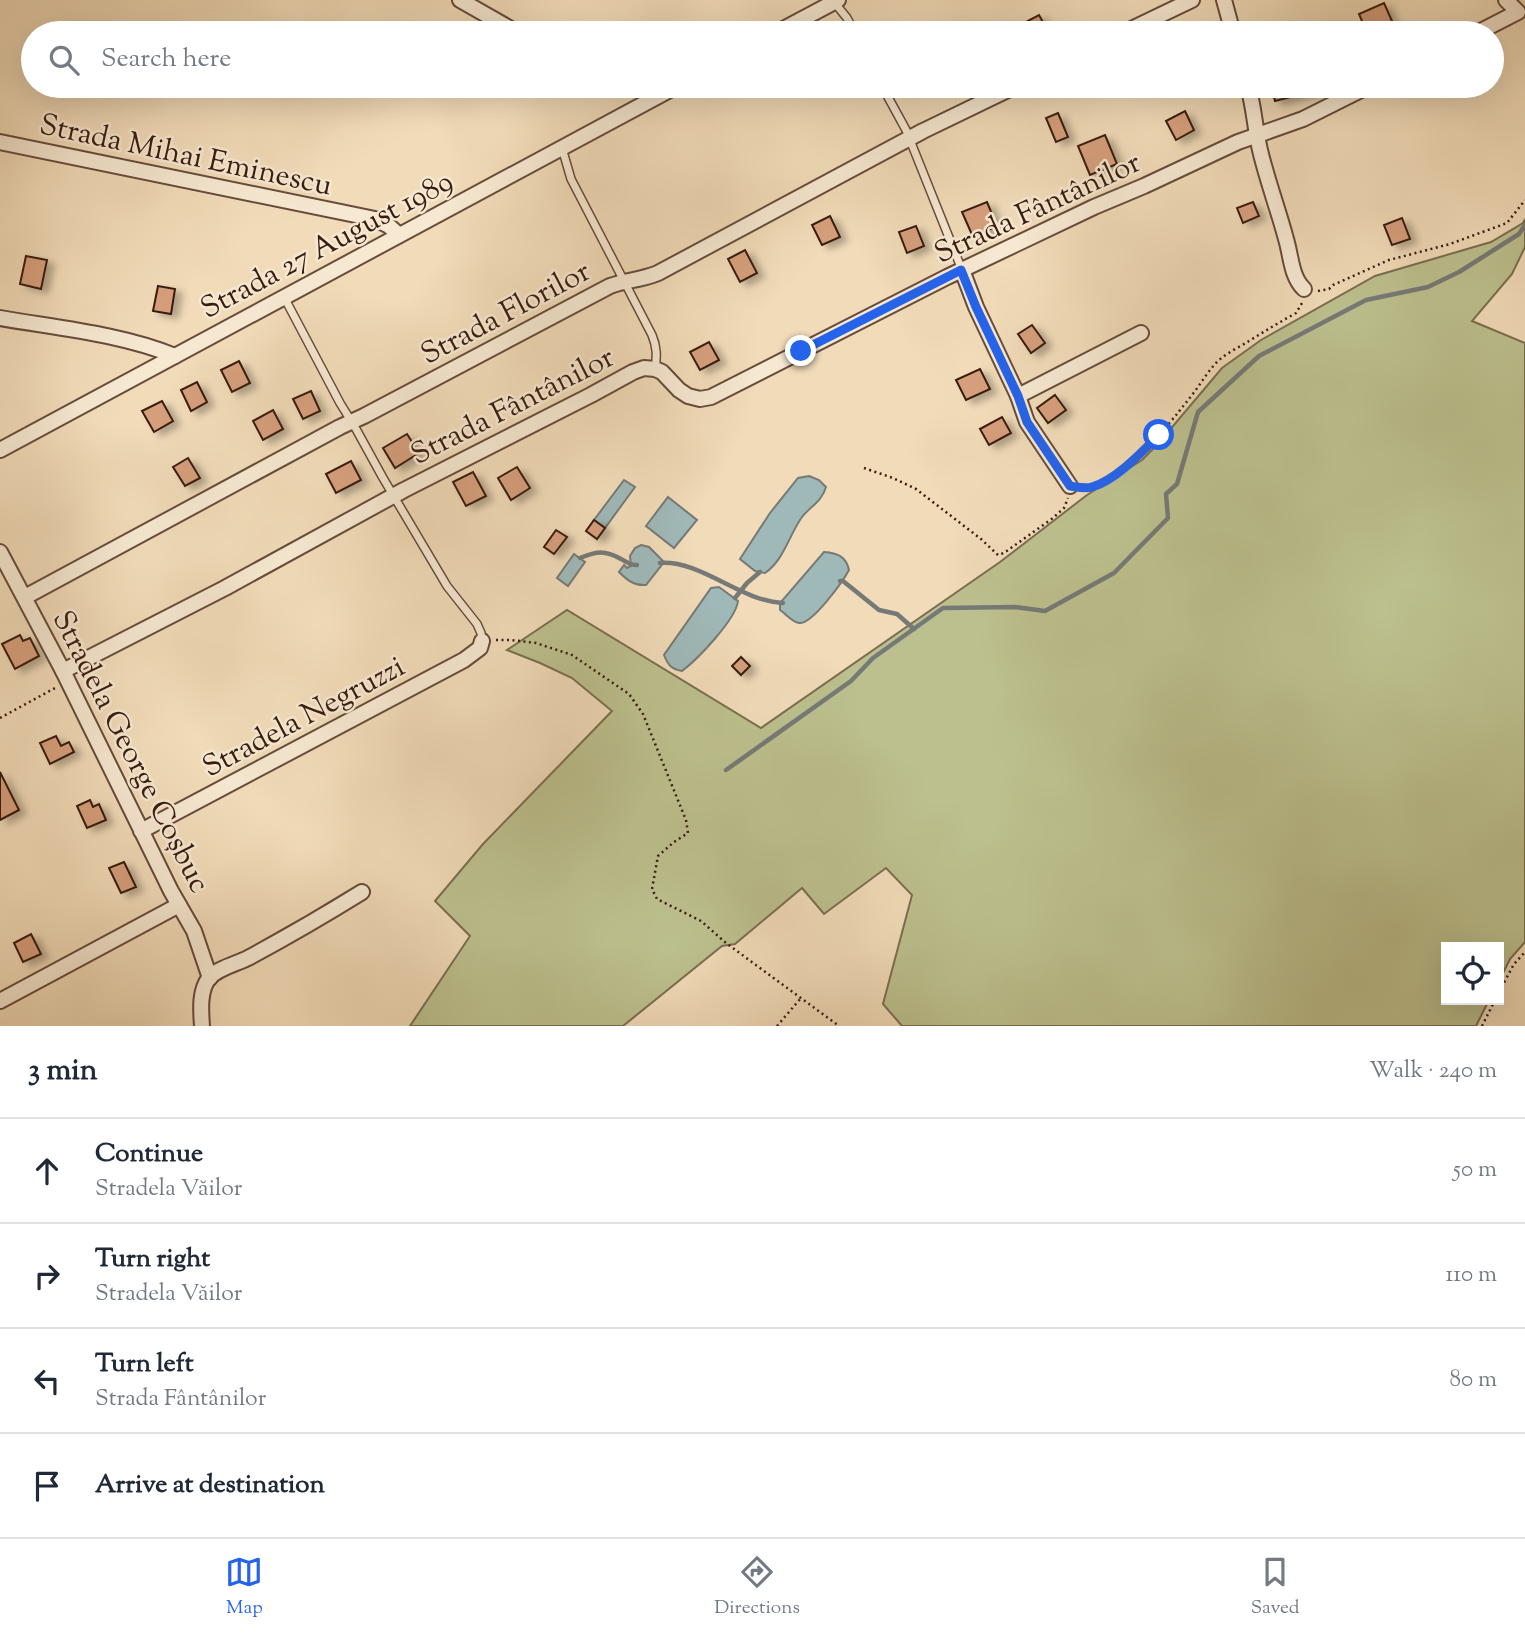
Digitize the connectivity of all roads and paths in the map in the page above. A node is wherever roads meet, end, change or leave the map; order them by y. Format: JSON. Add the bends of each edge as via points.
{"nodes":[{"id":1,"x":460,"y":0,"type":"edge"},
{"id":2,"x":1192,"y":0,"type":"edge"},
{"id":3,"x":1224,"y":0,"type":"edge"},
{"id":4,"x":1506,"y":0,"type":"edge"},
{"id":5,"x":835,"y":1,"type":"edge"},
{"id":6,"x":497,"y":21,"type":"edge"},
{"id":7,"x":798,"y":21,"type":"edge"},
{"id":8,"x":849,"y":21,"type":"edge"},
{"id":9,"x":1148,"y":21,"type":"edge"},
{"id":10,"x":1230,"y":21,"type":"edge"},
{"id":11,"x":1500,"y":21,"type":"edge"},
{"id":12,"x":654,"y":98,"type":"edge"},
{"id":13,"x":889,"y":98,"type":"edge"},
{"id":14,"x":992,"y":98,"type":"edge"},
{"id":15,"x":1251,"y":98,"type":"edge"},
{"id":16,"x":1345,"y":98,"type":"edge"},
{"id":17,"x":1256,"y":135,"type":"junction"},
{"id":18,"x":909,"y":139,"type":"junction"},
{"id":19,"x":0,"y":142,"type":"edge"},
{"id":20,"x":562,"y":147,"type":"junction"},
{"id":21,"x":1525,"y":200,"type":"edge"},
{"id":22,"x":399,"y":234,"type":"junction"},
{"id":23,"x":961,"y":270,"type":"junction"},
{"id":24,"x":625,"y":281,"type":"junction"},
{"id":25,"x":1304,"y":289,"type":"junction"},
{"id":26,"x":284,"y":297,"type":"junction"},
{"id":27,"x":0,"y":318,"type":"edge"},
{"id":28,"x":1141,"y":333,"type":"dead end"},
{"id":29,"x":176,"y":356,"type":"junction"},
{"id":30,"x":655,"y":369,"type":"junction"},
{"id":31,"x":1018,"y":396,"type":"junction"},
{"id":32,"x":351,"y":421,"type":"junction"},
{"id":33,"x":0,"y":450,"type":"edge"},
{"id":34,"x":864,"y":468,"type":"dead end"},
{"id":35,"x":1070,"y":486,"type":"junction"},
{"id":36,"x":394,"y":496,"type":"junction"},
{"id":37,"x":0,"y":552,"type":"edge"},
{"id":38,"x":25,"y":597,"type":"junction"},
{"id":39,"x":482,"y":641,"type":"junction"},
{"id":40,"x":66,"y":676,"type":"junction"},
{"id":41,"x":0,"y":718,"type":"edge"},
{"id":42,"x":141,"y":831,"type":"junction"},
{"id":43,"x":362,"y":892,"type":"dead end"},
{"id":44,"x":179,"y":905,"type":"junction"},
{"id":45,"x":1525,"y":952,"type":"edge"},
{"id":46,"x":210,"y":978,"type":"junction"},
{"id":47,"x":1504,"y":983,"type":"edge"},
{"id":48,"x":801,"y":998,"type":"junction"},
{"id":49,"x":0,"y":1001,"type":"edge"},
{"id":50,"x":1492,"y":1005,"type":"edge"},
{"id":51,"x":202,"y":1026,"type":"edge"},
{"id":52,"x":777,"y":1026,"type":"edge"},
{"id":53,"x":839,"y":1026,"type":"edge"},
{"id":54,"x":1482,"y":1026,"type":"edge"}],
"edges":[{"from":1,"to":6,"type":"street"},
{"from":2,"to":9,"type":"street"},
{"from":3,"to":10,"type":"street"},
{"from":4,"to":11,"type":"street","via":[[1518,12]]},
{"from":5,"to":7,"type":"street"},
{"from":5,"to":8,"type":"lane"},
{"from":12,"to":20,"type":"street","name":"Strada 27 August 1989"},
{"from":13,"to":18,"type":"lane"},
{"from":14,"to":18,"type":"street","name":"Strada Florilor"},
{"from":15,"to":17,"type":"street"},
{"from":16,"to":17,"type":"street","name":"Strada Fântânilor"},
{"from":17,"to":23,"type":"street","name":"Strada Fântânilor"},
{"from":17,"to":25,"type":"street","via":[[1295,275]]},
{"from":18,"to":23,"type":"lane"},
{"from":18,"to":24,"type":"street","name":"Strada Florilor","via":[[645,279]]},
{"from":19,"to":22,"type":"street","name":"Strada Mihai Eminescu","via":[[365,217]]},
{"from":20,"to":22,"type":"street","name":"Strada 27 August 1989"},
{"from":20,"to":24,"type":"lane","via":[[571,179]]},
{"from":21,"to":25,"type":"path","via":[[1507,223],[1496,228],[1389,260],[1329,289]]},
{"from":22,"to":26,"type":"street","name":"Strada 27 August 1989"},
{"from":23,"to":30,"type":"street","name":"Strada Fântânilor","via":[[711,397],[688,396]]},
{"from":23,"to":31,"type":"street"},
{"from":24,"to":30,"type":"lane","via":[[656,345]]},
{"from":24,"to":32,"type":"street","name":"Strada Florilor"},
{"from":25,"to":35,"type":"path","via":[[1296,313],[1220,360],[1131,463],[1090,488]]},
{"from":26,"to":29,"type":"street","name":"Strada 27 August 1989"},
{"from":26,"to":32,"type":"lane"},
{"from":27,"to":29,"type":"street","via":[[149,345]]},
{"from":28,"to":31,"type":"street"},
{"from":29,"to":33,"type":"street","name":"Strada 27 August 1989"},
{"from":30,"to":36,"type":"street","name":"Strada Fântânilor","via":[[633,372]]},
{"from":31,"to":35,"type":"street","via":[[1027,422]]},
{"from":32,"to":36,"type":"lane"},
{"from":32,"to":38,"type":"street","name":"Strada Florilor"},
{"from":34,"to":35,"type":"path","via":[[916,488],[998,555],[1064,508]]},
{"from":36,"to":39,"type":"lane","via":[[447,586],[477,624]]},
{"from":36,"to":40,"type":"street","name":"Strada Fântânilor"},
{"from":37,"to":38,"type":"street","name":"Stradela George Coșbuc"},
{"from":38,"to":40,"type":"street","name":"Stradela George Coșbuc"},
{"from":39,"to":42,"type":"street","name":"Stradela Negruzzi","via":[[464,660]]},
{"from":39,"to":48,"type":"path","via":[[536,643],[572,655],[629,694],[643,714],[688,833],[658,856],[652,888],[657,899],[701,921]]},
{"from":40,"to":41,"type":"path"},
{"from":40,"to":42,"type":"street","name":"Stradela George Coșbuc"},
{"from":42,"to":44,"type":"street","name":"Stradela George Coșbuc"},
{"from":43,"to":46,"type":"street"},
{"from":44,"to":46,"type":"street","name":"Stradela George Coșbuc","via":[[194,931]]},
{"from":44,"to":49,"type":"street"},
{"from":45,"to":47,"type":"path"},
{"from":46,"to":51,"type":"street","via":[[201,1000]]},
{"from":48,"to":52,"type":"path"},
{"from":48,"to":53,"type":"path"},
{"from":50,"to":54,"type":"path"}]}
